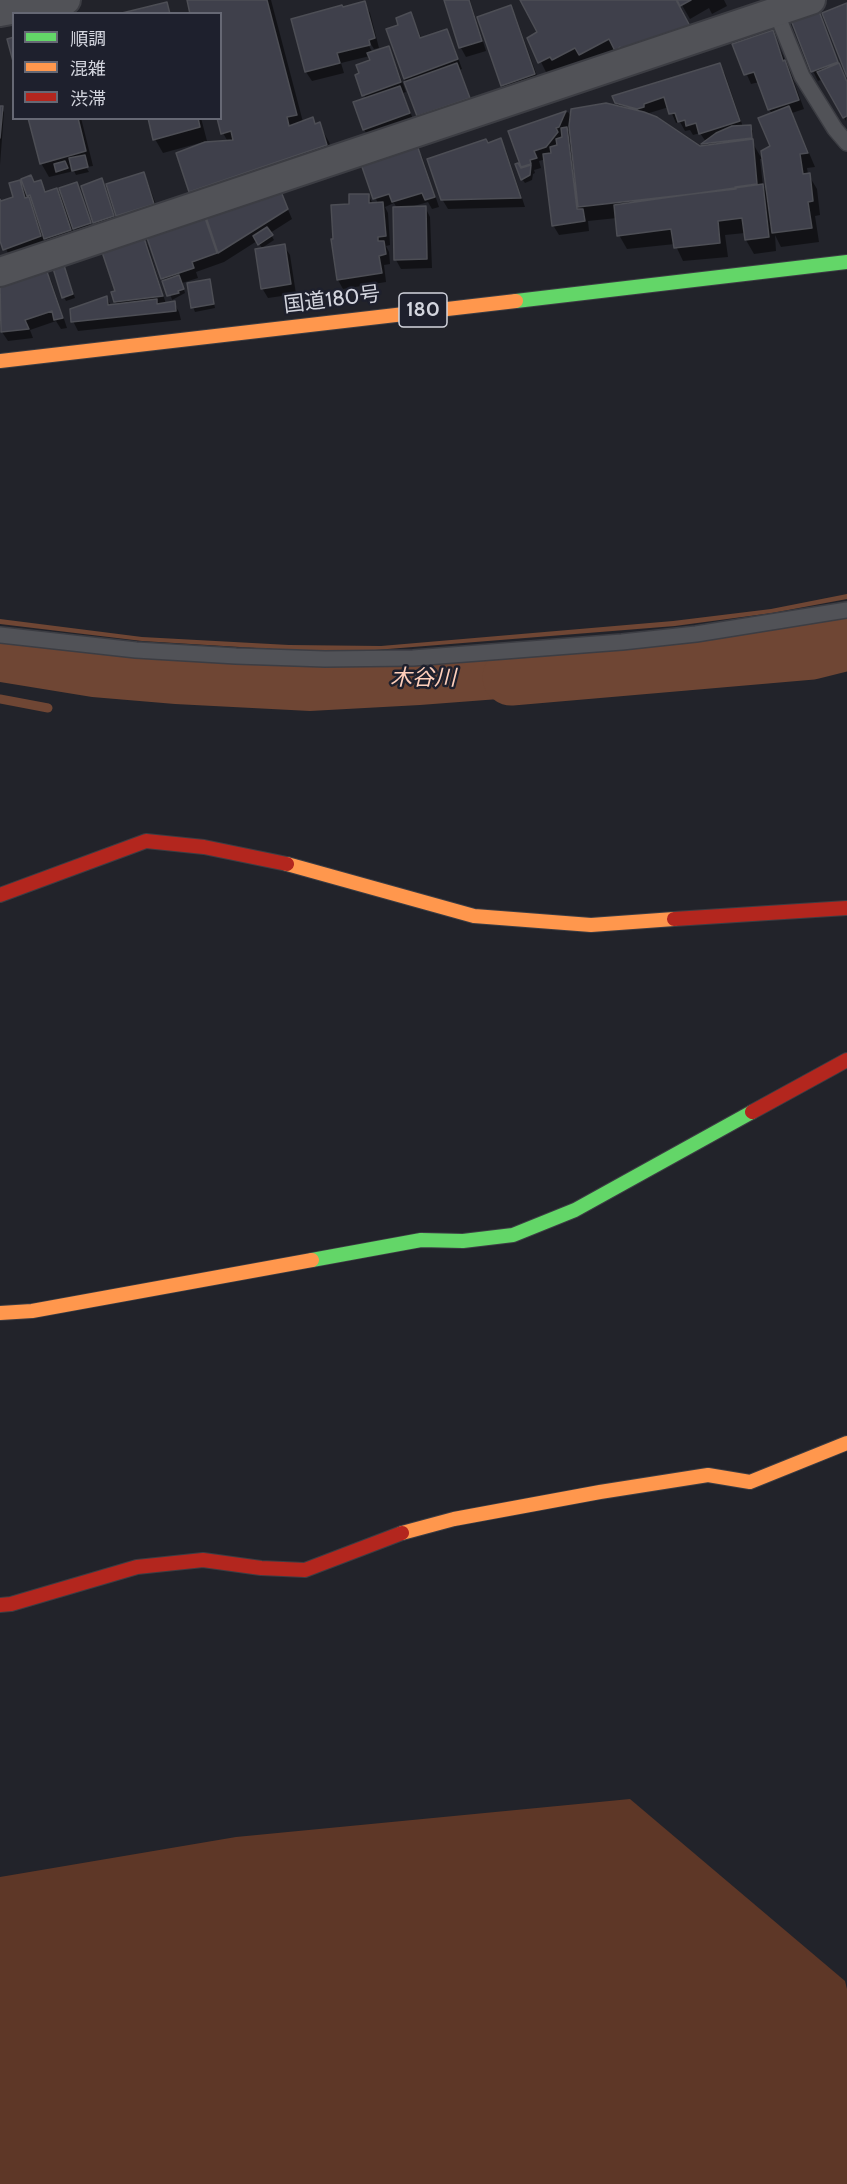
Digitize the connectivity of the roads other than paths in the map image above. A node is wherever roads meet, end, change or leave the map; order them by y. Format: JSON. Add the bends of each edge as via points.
{"nodes":[{"id":1,"x":66,"y":0,"type":"edge"},
{"id":2,"x":811,"y":0,"type":"edge"},
{"id":3,"x":768,"y":9,"type":"edge"},
{"id":4,"x":0,"y":12,"type":"edge"},
{"id":5,"x":847,"y":143,"type":"edge"},
{"id":6,"x":847,"y":262,"type":"edge"},
{"id":7,"x":0,"y":272,"type":"edge"},
{"id":8,"x":0,"y":361,"type":"edge"},
{"id":9,"x":847,"y":610,"type":"edge"},
{"id":10,"x":0,"y":635,"type":"edge"},
{"id":11,"x":0,"y":896,"type":"edge"},
{"id":12,"x":847,"y":908,"type":"edge"},
{"id":13,"x":847,"y":1060,"type":"edge"},
{"id":14,"x":0,"y":1313,"type":"edge"},
{"id":15,"x":847,"y":1443,"type":"edge"},
{"id":16,"x":0,"y":1605,"type":"edge"}],
"edges":[{"from":1,"to":4,"type":"street"},
{"from":2,"to":3,"type":"street"},
{"from":3,"to":5,"type":"lane","via":[[802,75]]},
{"from":3,"to":7,"type":"street"},
{"from":6,"to":8,"type":"main road","name":"国道180号","number":"180"},
{"from":9,"to":10,"type":"lane","via":[[686,635],[413,658],[225,656]]},
{"from":11,"to":12,"type":"main road","via":[[146,841],[204,847],[300,867],[474,916],[591,925]]},
{"from":13,"to":14,"type":"main road","via":[[575,1210],[513,1235],[463,1241],[421,1240],[32,1311]]},
{"from":15,"to":16,"type":"main road","via":[[750,1482],[708,1475],[454,1519],[413,1529],[305,1570],[203,1560],[137,1566]]}]}
